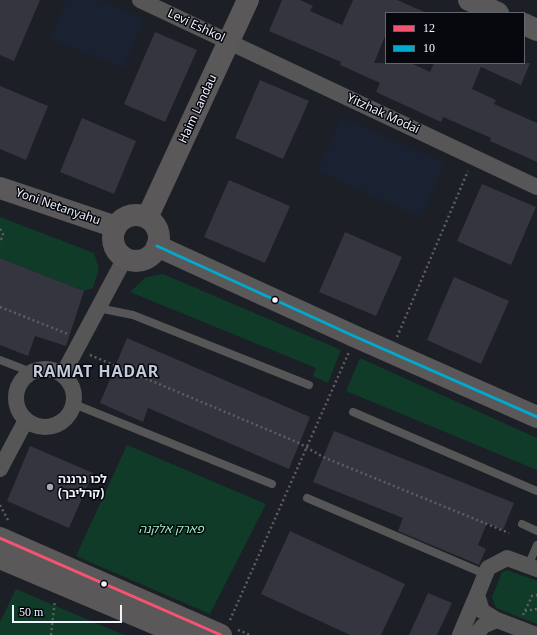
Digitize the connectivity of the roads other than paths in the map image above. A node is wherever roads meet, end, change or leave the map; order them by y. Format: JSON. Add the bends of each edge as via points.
{"nodes":[{"id":1,"x":140,"y":0,"type":"edge"},
{"id":2,"x":248,"y":0,"type":"edge"},
{"id":3,"x":469,"y":0,"type":"edge"},
{"id":4,"x":496,"y":12,"type":"edge"},
{"id":5,"x":525,"y":24,"type":"edge"},
{"id":6,"x":537,"y":30,"type":"edge"},
{"id":7,"x":230,"y":42,"type":"junction"},
{"id":8,"x":537,"y":187,"type":"edge"},
{"id":9,"x":0,"y":188,"type":"edge"},
{"id":10,"x":147,"y":218,"type":"junction"},
{"id":11,"x":116,"y":227,"type":"junction"},
{"id":12,"x":157,"y":246,"type":"junction"},
{"id":13,"x":125,"y":258,"type":"junction"},
{"id":14,"x":98,"y":308,"type":"junction"},
{"id":15,"x":0,"y":360,"type":"edge"},
{"id":16,"x":31,"y":372,"type":"junction"},
{"id":17,"x":63,"y":374,"type":"junction"},
{"id":18,"x":309,"y":385,"type":"dead end"},
{"id":19,"x":74,"y":404,"type":"junction"},
{"id":20,"x":354,"y":412,"type":"dead end"},
{"id":21,"x":537,"y":417,"type":"edge"},
{"id":22,"x":26,"y":420,"type":"junction"},
{"id":23,"x":0,"y":469,"type":"edge"},
{"id":24,"x":272,"y":484,"type":"dead end"},
{"id":25,"x":537,"y":491,"type":"edge"},
{"id":26,"x":307,"y":498,"type":"dead end"},
{"id":27,"x":522,"y":524,"type":"dead end"},
{"id":28,"x":537,"y":530,"type":"edge"},
{"id":29,"x":0,"y":538,"type":"edge"},
{"id":30,"x":537,"y":545,"type":"edge"},
{"id":31,"x":0,"y":558,"type":"edge"},
{"id":32,"x":533,"y":567,"type":"edge"},
{"id":33,"x":485,"y":574,"type":"junction"},
{"id":34,"x":477,"y":594,"type":"junction"},
{"id":35,"x":497,"y":620,"type":"junction"},
{"id":36,"x":225,"y":630,"type":"edge"},
{"id":37,"x":182,"y":635,"type":"edge"},
{"id":38,"x":460,"y":635,"type":"edge"},
{"id":39,"x":476,"y":635,"type":"edge"},
{"id":40,"x":536,"y":635,"type":"edge"}],
"edges":[{"from":1,"to":7,"type":"street","name":"Levi Eshkol"},
{"from":2,"to":7,"type":"street","name":"Haim Landau"},
{"from":3,"to":4,"type":"street"},
{"from":5,"to":6,"type":"street"},
{"from":7,"to":8,"type":"street","name":"Yitzhak Modai"},
{"from":7,"to":10,"type":"street","name":"Haim Landau"},
{"from":9,"to":11,"type":"street","name":"Yoni Netanyahu"},
{"from":10,"to":11,"type":"street","via":[[140,215],[124,218]]},
{"from":10,"to":12,"type":"street","via":[[157,230]]},
{"from":11,"to":13,"type":"street","via":[[113,242],[116,250]]},
{"from":12,"to":13,"type":"street","via":[[148,257],[141,260]]},
{"from":12,"to":21,"type":"street"},
{"from":13,"to":14,"type":"street"},
{"from":14,"to":17,"type":"street"},
{"from":14,"to":18,"type":"lane","via":[[133,315]]},
{"from":15,"to":16,"type":"lane"},
{"from":16,"to":17,"type":"street","via":[[47,368]]},
{"from":16,"to":22,"type":"street","via":[[18,386],[16,395],[17,404]]},
{"from":17,"to":19,"type":"street","via":[[73,387]]},
{"from":19,"to":22,"type":"street","via":[[70,414],[54,426],[40,426]]},
{"from":19,"to":24,"type":"lane"},
{"from":20,"to":25,"type":"lane"},
{"from":22,"to":23,"type":"street"},
{"from":26,"to":33,"type":"lane"},
{"from":27,"to":28,"type":"lane"},
{"from":29,"to":36,"type":"street"},
{"from":30,"to":32,"type":"lane"},
{"from":31,"to":37,"type":"street"},
{"from":32,"to":33,"type":"street","via":[[507,558],[488,568]]},
{"from":33,"to":34,"type":"street"},
{"from":34,"to":35,"type":"street","via":[[482,611]]},
{"from":34,"to":38,"type":"street"},
{"from":35,"to":39,"type":"street","via":[[483,626]]},
{"from":35,"to":40,"type":"street"}]}
